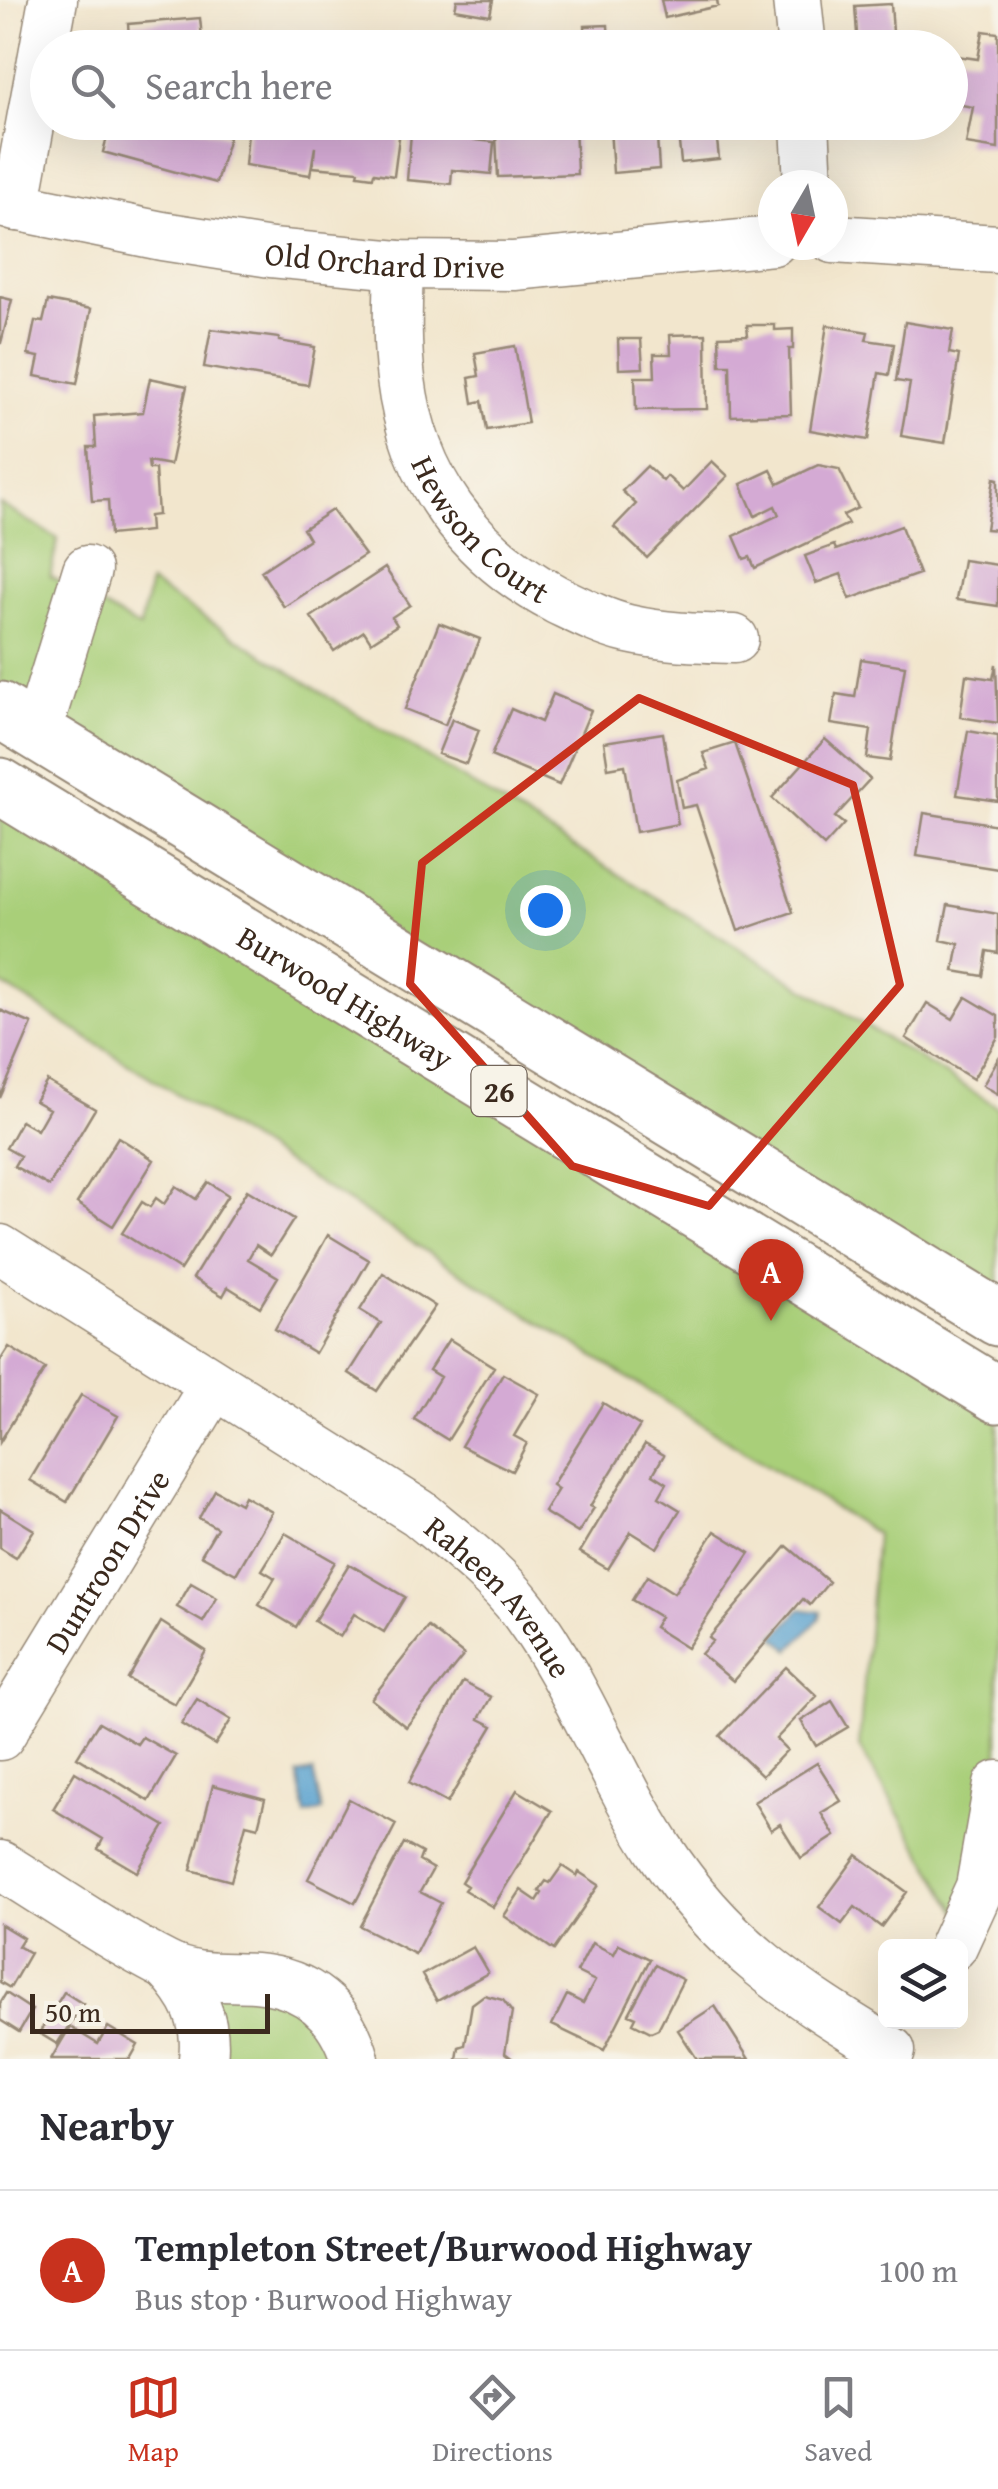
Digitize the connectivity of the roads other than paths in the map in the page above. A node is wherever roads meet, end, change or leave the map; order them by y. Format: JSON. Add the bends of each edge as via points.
{"nodes":[{"id":1,"x":53,"y":0,"type":"edge"},
{"id":2,"x":797,"y":0,"type":"edge"},
{"id":3,"x":46,"y":30,"type":"edge"},
{"id":4,"x":800,"y":30,"type":"edge"},
{"id":5,"x":30,"y":105,"type":"edge"},
{"id":6,"x":806,"y":140,"type":"edge"},
{"id":7,"x":807,"y":170,"type":"edge"},
{"id":8,"x":8,"y":205,"type":"edge"},
{"id":9,"x":848,"y":239,"type":"edge"},
{"id":10,"x":758,"y":242,"type":"edge"},
{"id":11,"x":998,"y":248,"type":"edge"},
{"id":12,"x":399,"y":265,"type":"junction"},
{"id":13,"x":87,"y":570,"type":"dead end"},
{"id":14,"x":734,"y":639,"type":"dead end"},
{"id":15,"x":18,"y":721,"type":"edge"},
{"id":16,"x":0,"y":786,"type":"edge"},
{"id":17,"x":0,"y":1249,"type":"edge"},
{"id":18,"x":998,"y":1318,"type":"edge"},
{"id":19,"x":214,"y":1385,"type":"junction"},
{"id":20,"x":998,"y":1395,"type":"edge"},
{"id":21,"x":0,"y":1736,"type":"edge"},
{"id":22,"x":998,"y":1785,"type":"edge"},
{"id":23,"x":0,"y":1865,"type":"edge"},
{"id":24,"x":956,"y":1939,"type":"edge"},
{"id":25,"x":168,"y":1966,"type":"junction"},
{"id":26,"x":895,"y":2044,"type":"edge"},
{"id":27,"x":203,"y":2059,"type":"edge"},
{"id":28,"x":355,"y":2059,"type":"edge"}],
"edges":[{"from":1,"to":3,"type":"street"},
{"from":2,"to":4,"type":"street"},
{"from":5,"to":8,"type":"street"},
{"from":6,"to":7,"type":"street"},
{"from":8,"to":12,"type":"street","name":"Old Orchard Drive","via":[[271,253]]},
{"from":9,"to":11,"type":"street"},
{"from":10,"to":12,"type":"street","name":"Old Orchard Drive","via":[[514,266]]},
{"from":12,"to":14,"type":"street","name":"Hewson Court","via":[[398,334],[408,414],[430,479],[470,537],[518,576],[586,614],[671,637]]},
{"from":13,"to":15,"type":"street"},
{"from":15,"to":18,"type":"highway","name":"Burwood Highway","number":"26"},
{"from":16,"to":20,"type":"highway","name":"Burwood Highway","number":"26"},
{"from":17,"to":19,"type":"street","name":"Raheen Avenue"},
{"from":19,"to":21,"type":"street","name":"Duntroon Drive"},
{"from":19,"to":26,"type":"street","name":"Raheen Avenue","via":[[419,1513],[488,1573],[556,1658],[660,1850],[708,1913],[801,1997]]},
{"from":22,"to":24,"type":"street","via":[[980,1887]]},
{"from":23,"to":25,"type":"street"},
{"from":25,"to":27,"type":"street","via":[[195,2000]]},
{"from":25,"to":28,"type":"street","via":[[204,1976],[272,1980],[308,1994],[336,2016]]}]}
